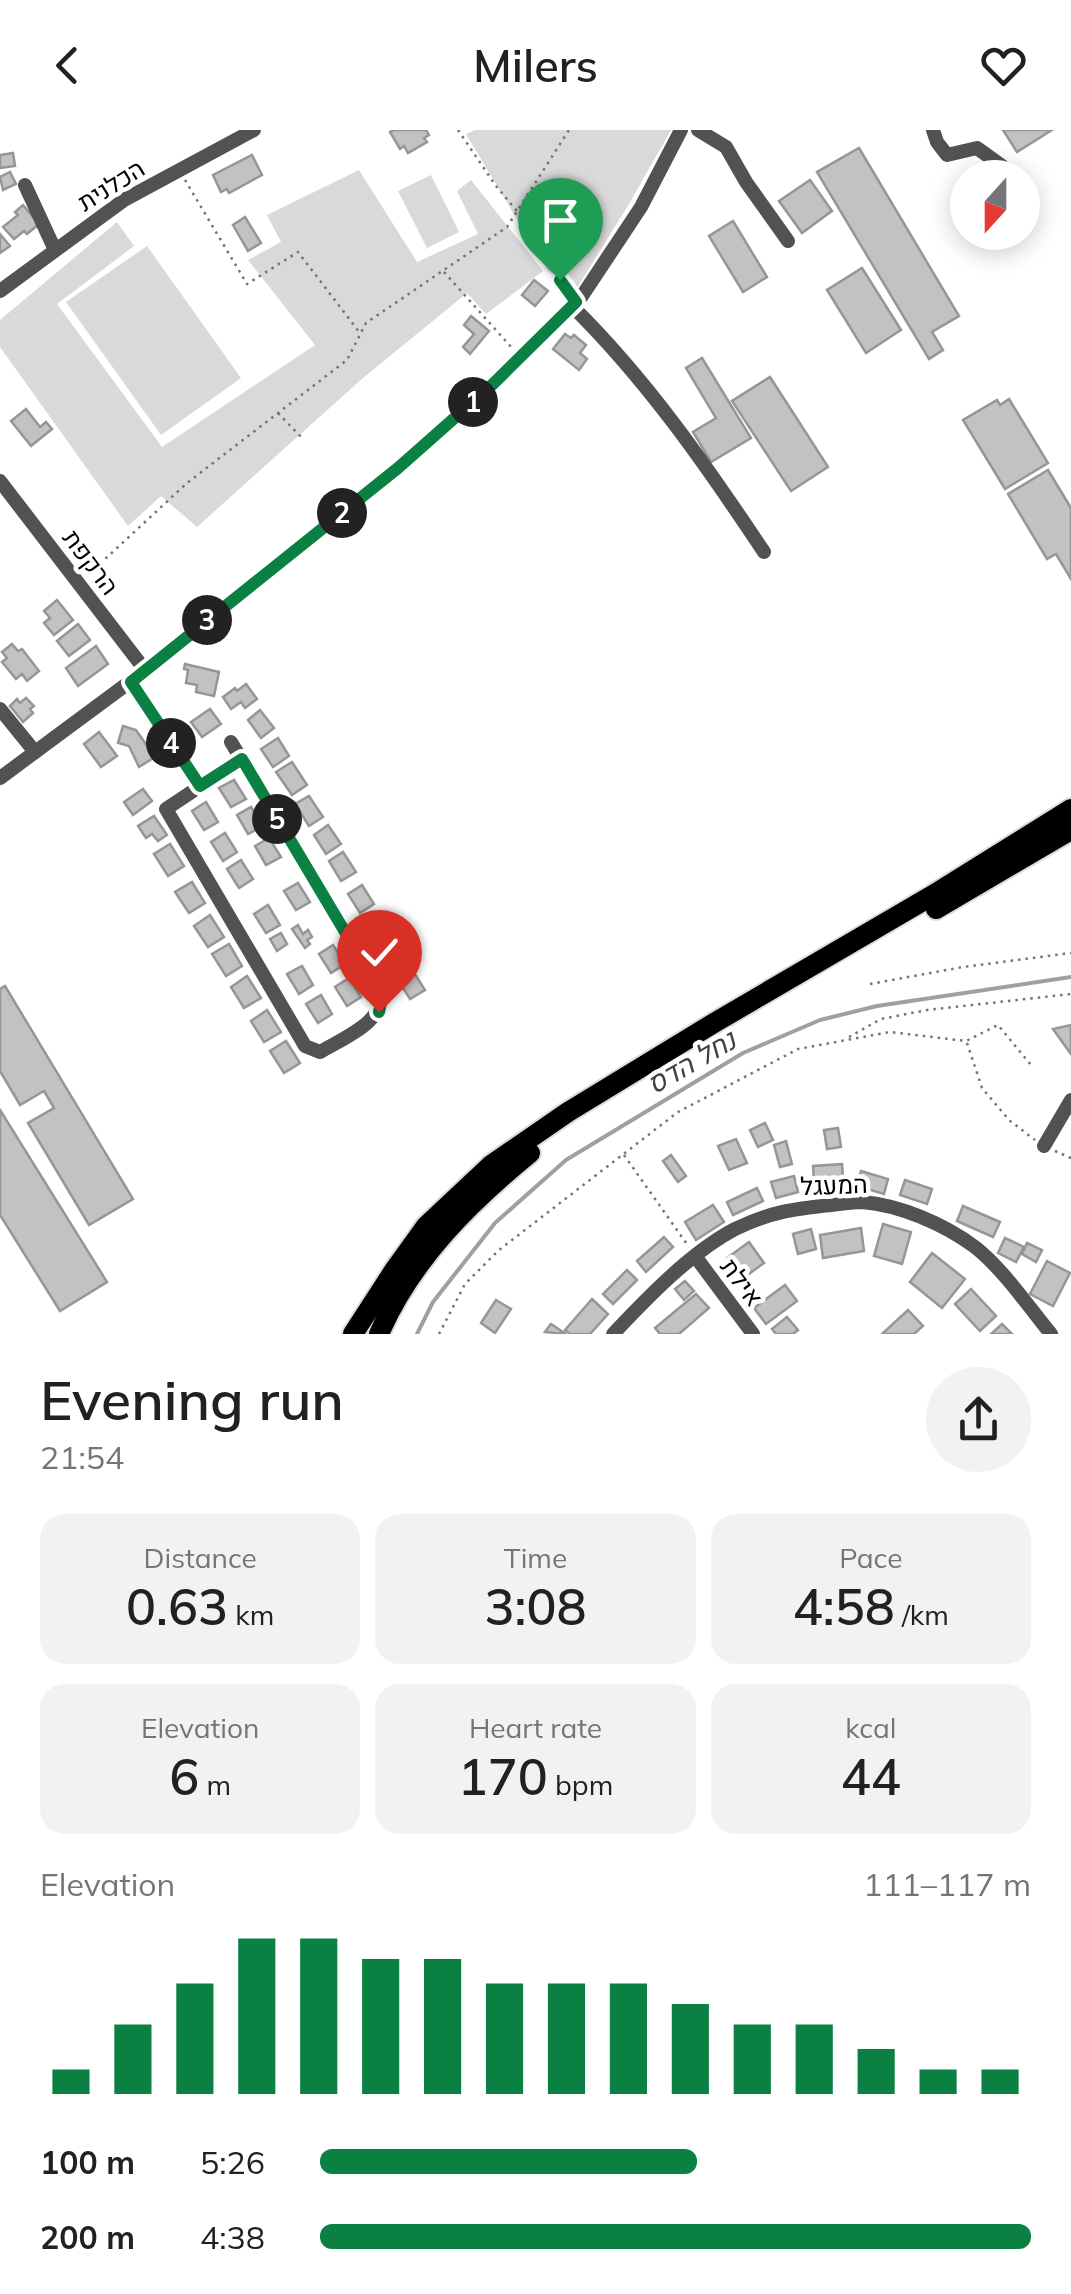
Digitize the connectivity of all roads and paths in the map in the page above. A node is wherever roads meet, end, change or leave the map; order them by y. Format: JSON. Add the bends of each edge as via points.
{"nodes":[{"id":1,"x":254,"y":130,"type":"edge"},
{"id":2,"x":458,"y":130,"type":"edge"},
{"id":3,"x":569,"y":130,"type":"edge"},
{"id":4,"x":681,"y":130,"type":"edge"},
{"id":5,"x":698,"y":130,"type":"edge"},
{"id":6,"x":934,"y":130,"type":"edge"},
{"id":7,"x":994,"y":160,"type":"edge"},
{"id":8,"x":179,"y":170,"type":"junction"},
{"id":9,"x":25,"y":185,"type":"dead end"},
{"id":10,"x":518,"y":212,"type":"junction"},
{"id":11,"x":788,"y":241,"type":"dead end"},
{"id":12,"x":55,"y":250,"type":"junction"},
{"id":13,"x":444,"y":270,"type":"junction"},
{"id":14,"x":0,"y":291,"type":"edge"},
{"id":15,"x":574,"y":304,"type":"junction"},
{"id":16,"x":360,"y":334,"type":"junction"},
{"id":17,"x":520,"y":357,"type":"junction"},
{"id":18,"x":278,"y":413,"type":"junction"},
{"id":19,"x":304,"y":440,"type":"dead end"},
{"id":20,"x":0,"y":482,"type":"edge"},
{"id":21,"x":764,"y":552,"type":"dead end"},
{"id":22,"x":79,"y":583,"type":"junction"},
{"id":23,"x":145,"y":670,"type":"junction"},
{"id":24,"x":131,"y":682,"type":"junction"},
{"id":25,"x":0,"y":708,"type":"edge"},
{"id":26,"x":232,"y":742,"type":"dead end"},
{"id":27,"x":35,"y":752,"type":"junction"},
{"id":28,"x":242,"y":759,"type":"junction"},
{"id":29,"x":0,"y":778,"type":"edge"},
{"id":30,"x":200,"y":786,"type":"junction"},
{"id":31,"x":1071,"y":809,"type":"edge"},
{"id":32,"x":1071,"y":830,"type":"edge"},
{"id":33,"x":1071,"y":952,"type":"edge"},
{"id":34,"x":870,"y":984,"type":"dead end"},
{"id":35,"x":1071,"y":994,"type":"edge"},
{"id":36,"x":843,"y":1040,"type":"junction"},
{"id":37,"x":966,"y":1042,"type":"junction"},
{"id":38,"x":1031,"y":1065,"type":"dead end"},
{"id":39,"x":1071,"y":1100,"type":"edge"},
{"id":40,"x":1044,"y":1146,"type":"junction"},
{"id":41,"x":623,"y":1154,"type":"junction"},
{"id":42,"x":1071,"y":1158,"type":"edge"},
{"id":43,"x":695,"y":1256,"type":"junction"},
{"id":44,"x":352,"y":1334,"type":"edge"},
{"id":45,"x":379,"y":1334,"type":"edge"},
{"id":46,"x":439,"y":1334,"type":"edge"},
{"id":47,"x":613,"y":1334,"type":"edge"},
{"id":48,"x":754,"y":1334,"type":"edge"},
{"id":49,"x":1050,"y":1334,"type":"edge"}],
"edges":[{"from":1,"to":8,"type":"street","name":"הכלנית"},
{"from":2,"to":10,"type":"path"},
{"from":3,"to":10,"type":"path"},
{"from":4,"to":15,"type":"street","via":[[641,207]]},
{"from":5,"to":11,"type":"street","via":[[726,147]]},
{"from":6,"to":7,"type":"street","via":[[947,155],[977,148]]},
{"from":8,"to":12,"type":"street","name":"הכלנית"},
{"from":8,"to":16,"type":"path","via":[[248,284],[298,252]]},
{"from":9,"to":12,"type":"street"},
{"from":10,"to":13,"type":"path","via":[[507,228]]},
{"from":10,"to":15,"type":"path"},
{"from":12,"to":14,"type":"street","name":"הכלנית"},
{"from":13,"to":16,"type":"path","via":[[366,322]]},
{"from":13,"to":17,"type":"path"},
{"from":15,"to":17,"type":"street"},
{"from":15,"to":21,"type":"street","via":[[668,414]]},
{"from":16,"to":18,"type":"path","via":[[346,360]]},
{"from":17,"to":23,"type":"street","via":[[398,468]]},
{"from":18,"to":19,"type":"path"},
{"from":18,"to":22,"type":"path","via":[[188,482]]},
{"from":20,"to":22,"type":"street","name":"הרקפת"},
{"from":22,"to":23,"type":"street","name":"הרקפת"},
{"from":23,"to":24,"type":"street"},
{"from":24,"to":27,"type":"street"},
{"from":24,"to":30,"type":"street"},
{"from":25,"to":27,"type":"street"},
{"from":26,"to":28,"type":"street"},
{"from":27,"to":29,"type":"street"},
{"from":28,"to":30,"type":"street"},
{"from":28,"to":30,"type":"street","via":[[382,998],[374,1018],[320,1052],[301,1039],[166,809]]},
{"from":31,"to":44,"type":"highway","via":[[584,1102],[491,1165],[426,1226]]},
{"from":32,"to":45,"type":"highway","via":[[616,1094],[536,1148],[449,1226],[408,1280]]},
{"from":33,"to":34,"type":"path"},
{"from":35,"to":36,"type":"path","via":[[882,1018]]},
{"from":36,"to":37,"type":"path","via":[[890,1032]]},
{"from":36,"to":41,"type":"path","via":[[798,1049],[678,1112]]},
{"from":37,"to":38,"type":"path","via":[[998,1025]]},
{"from":37,"to":40,"type":"path","via":[[982,1088]]},
{"from":39,"to":40,"type":"street"},
{"from":40,"to":42,"type":"path"},
{"from":41,"to":43,"type":"path"},
{"from":41,"to":46,"type":"path","via":[[499,1250],[465,1284]]},
{"from":43,"to":47,"type":"street","name":"המעגל"},
{"from":43,"to":48,"type":"street","name":"אילת"},
{"from":43,"to":49,"type":"street","name":"המעגל","via":[[733,1230],[782,1210],[860,1202],[898,1209],[976,1248]]}]}
